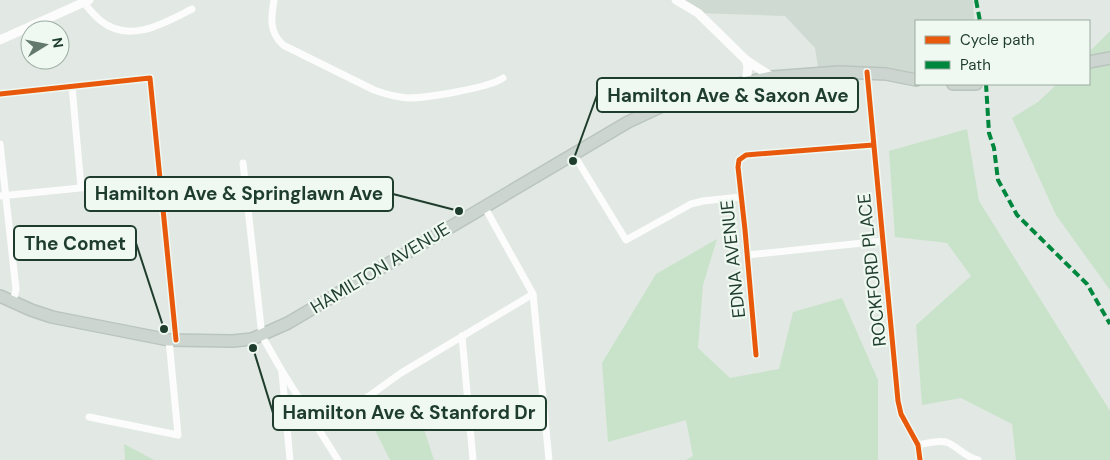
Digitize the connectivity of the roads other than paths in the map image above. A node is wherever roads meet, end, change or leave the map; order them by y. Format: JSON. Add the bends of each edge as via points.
{"nodes":[{"id":1,"x":274,"y":0,"type":"edge"},
{"id":2,"x":676,"y":0,"type":"edge"},
{"id":3,"x":85,"y":1,"type":"edge"},
{"id":4,"x":192,"y":9,"type":"dead end"},
{"id":5,"x":0,"y":40,"type":"edge"},
{"id":6,"x":1110,"y":58,"type":"edge"},
{"id":7,"x":746,"y":60,"type":"junction"},
{"id":8,"x":1090,"y":62,"type":"edge"},
{"id":9,"x":867,"y":72,"type":"junction"},
{"id":10,"x":772,"y":77,"type":"junction"},
{"id":11,"x":503,"y":78,"type":"dead end"},
{"id":12,"x":915,"y":80,"type":"edge"},
{"id":13,"x":746,"y":83,"type":"junction"},
{"id":14,"x":72,"y":86,"type":"junction"},
{"id":15,"x":0,"y":94,"type":"edge"},
{"id":16,"x":0,"y":144,"type":"edge"},
{"id":17,"x":873,"y":145,"type":"junction"},
{"id":18,"x":574,"y":155,"type":"junction"},
{"id":19,"x":243,"y":163,"type":"dead end"},
{"id":20,"x":160,"y":180,"type":"junction"},
{"id":21,"x":82,"y":187,"type":"junction"},
{"id":22,"x":3,"y":195,"type":"edge"},
{"id":23,"x":740,"y":196,"type":"junction"},
{"id":24,"x":484,"y":206,"type":"junction"},
{"id":25,"x":882,"y":241,"type":"junction"},
{"id":26,"x":747,"y":255,"type":"junction"},
{"id":27,"x":533,"y":294,"type":"junction"},
{"id":28,"x":0,"y":296,"type":"edge"},
{"id":29,"x":14,"y":302,"type":"junction"},
{"id":30,"x":262,"y":336,"type":"junction"},
{"id":31,"x":462,"y":336,"type":"junction"},
{"id":32,"x":173,"y":340,"type":"junction"},
{"id":33,"x":756,"y":355,"type":"dead end"},
{"id":34,"x":282,"y":371,"type":"junction"},
{"id":35,"x":90,"y":417,"type":"dead end"},
{"id":36,"x":318,"y":428,"type":"junction"},
{"id":37,"x":918,"y":445,"type":"junction"},
{"id":38,"x":290,"y":460,"type":"edge"},
{"id":39,"x":338,"y":460,"type":"edge"},
{"id":40,"x":473,"y":460,"type":"edge"},
{"id":41,"x":549,"y":460,"type":"edge"},
{"id":42,"x":920,"y":460,"type":"edge"},
{"id":43,"x":978,"y":460,"type":"edge"}],
"edges":[{"from":1,"to":11,"type":"street","via":[[272,29],[283,45],[385,94],[403,98],[422,97],[491,85]]},
{"from":2,"to":7,"type":"street","via":[[698,13]]},
{"from":3,"to":4,"type":"street","via":[[96,18],[106,25],[131,32],[155,26]]},
{"from":3,"to":5,"type":"street"},
{"from":6,"to":8,"type":"main road"},
{"from":7,"to":10,"type":"street"},
{"from":7,"to":13,"type":"street"},
{"from":9,"to":10,"type":"main road","name":"HAMILTON AVENUE"},
{"from":9,"to":12,"type":"main road","name":"HAMILTON AVENUE"},
{"from":9,"to":17,"type":"street","name":"ROCKFORD PLACE"},
{"from":10,"to":13,"type":"main road","name":"HAMILTON AVENUE"},
{"from":13,"to":18,"type":"main road","name":"HAMILTON AVENUE","via":[[673,101],[628,122]]},
{"from":14,"to":15,"type":"street"},
{"from":14,"to":20,"type":"street","via":[[150,78]]},
{"from":14,"to":21,"type":"street"},
{"from":16,"to":22,"type":"street"},
{"from":17,"to":23,"type":"street","name":"EDNA AVENUE","via":[[746,155],[739,160]]},
{"from":17,"to":25,"type":"street","name":"ROCKFORD PLACE"},
{"from":18,"to":23,"type":"street","via":[[626,240],[691,204]]},
{"from":18,"to":24,"type":"main road","name":"HAMILTON AVENUE"},
{"from":19,"to":30,"type":"street"},
{"from":20,"to":21,"type":"street"},
{"from":20,"to":32,"type":"street"},
{"from":21,"to":22,"type":"street"},
{"from":22,"to":29,"type":"street","via":[[16,289]]},
{"from":23,"to":26,"type":"street","name":"EDNA AVENUE"},
{"from":24,"to":27,"type":"street"},
{"from":24,"to":30,"type":"main road","name":"HAMILTON AVENUE"},
{"from":25,"to":26,"type":"street"},
{"from":25,"to":37,"type":"street","name":"ROCKFORD PLACE","via":[[898,401],[901,414]]},
{"from":26,"to":33,"type":"street","name":"EDNA AVENUE"},
{"from":27,"to":31,"type":"street"},
{"from":27,"to":41,"type":"street"},
{"from":28,"to":29,"type":"main road","name":"HAMILTON AVENUE"},
{"from":29,"to":32,"type":"main road","name":"HAMILTON AVENUE","via":[[52,317]]},
{"from":30,"to":32,"type":"main road","name":"HAMILTON AVENUE","via":[[233,341]]},
{"from":30,"to":34,"type":"street"},
{"from":31,"to":36,"type":"street"},
{"from":31,"to":40,"type":"street"},
{"from":32,"to":35,"type":"street","via":[[178,435]]},
{"from":34,"to":36,"type":"street"},
{"from":34,"to":38,"type":"street"},
{"from":36,"to":39,"type":"street"},
{"from":37,"to":42,"type":"street","name":"ROCKFORD PLACE"},
{"from":37,"to":43,"type":"street","via":[[947,442],[969,458]]}]}
